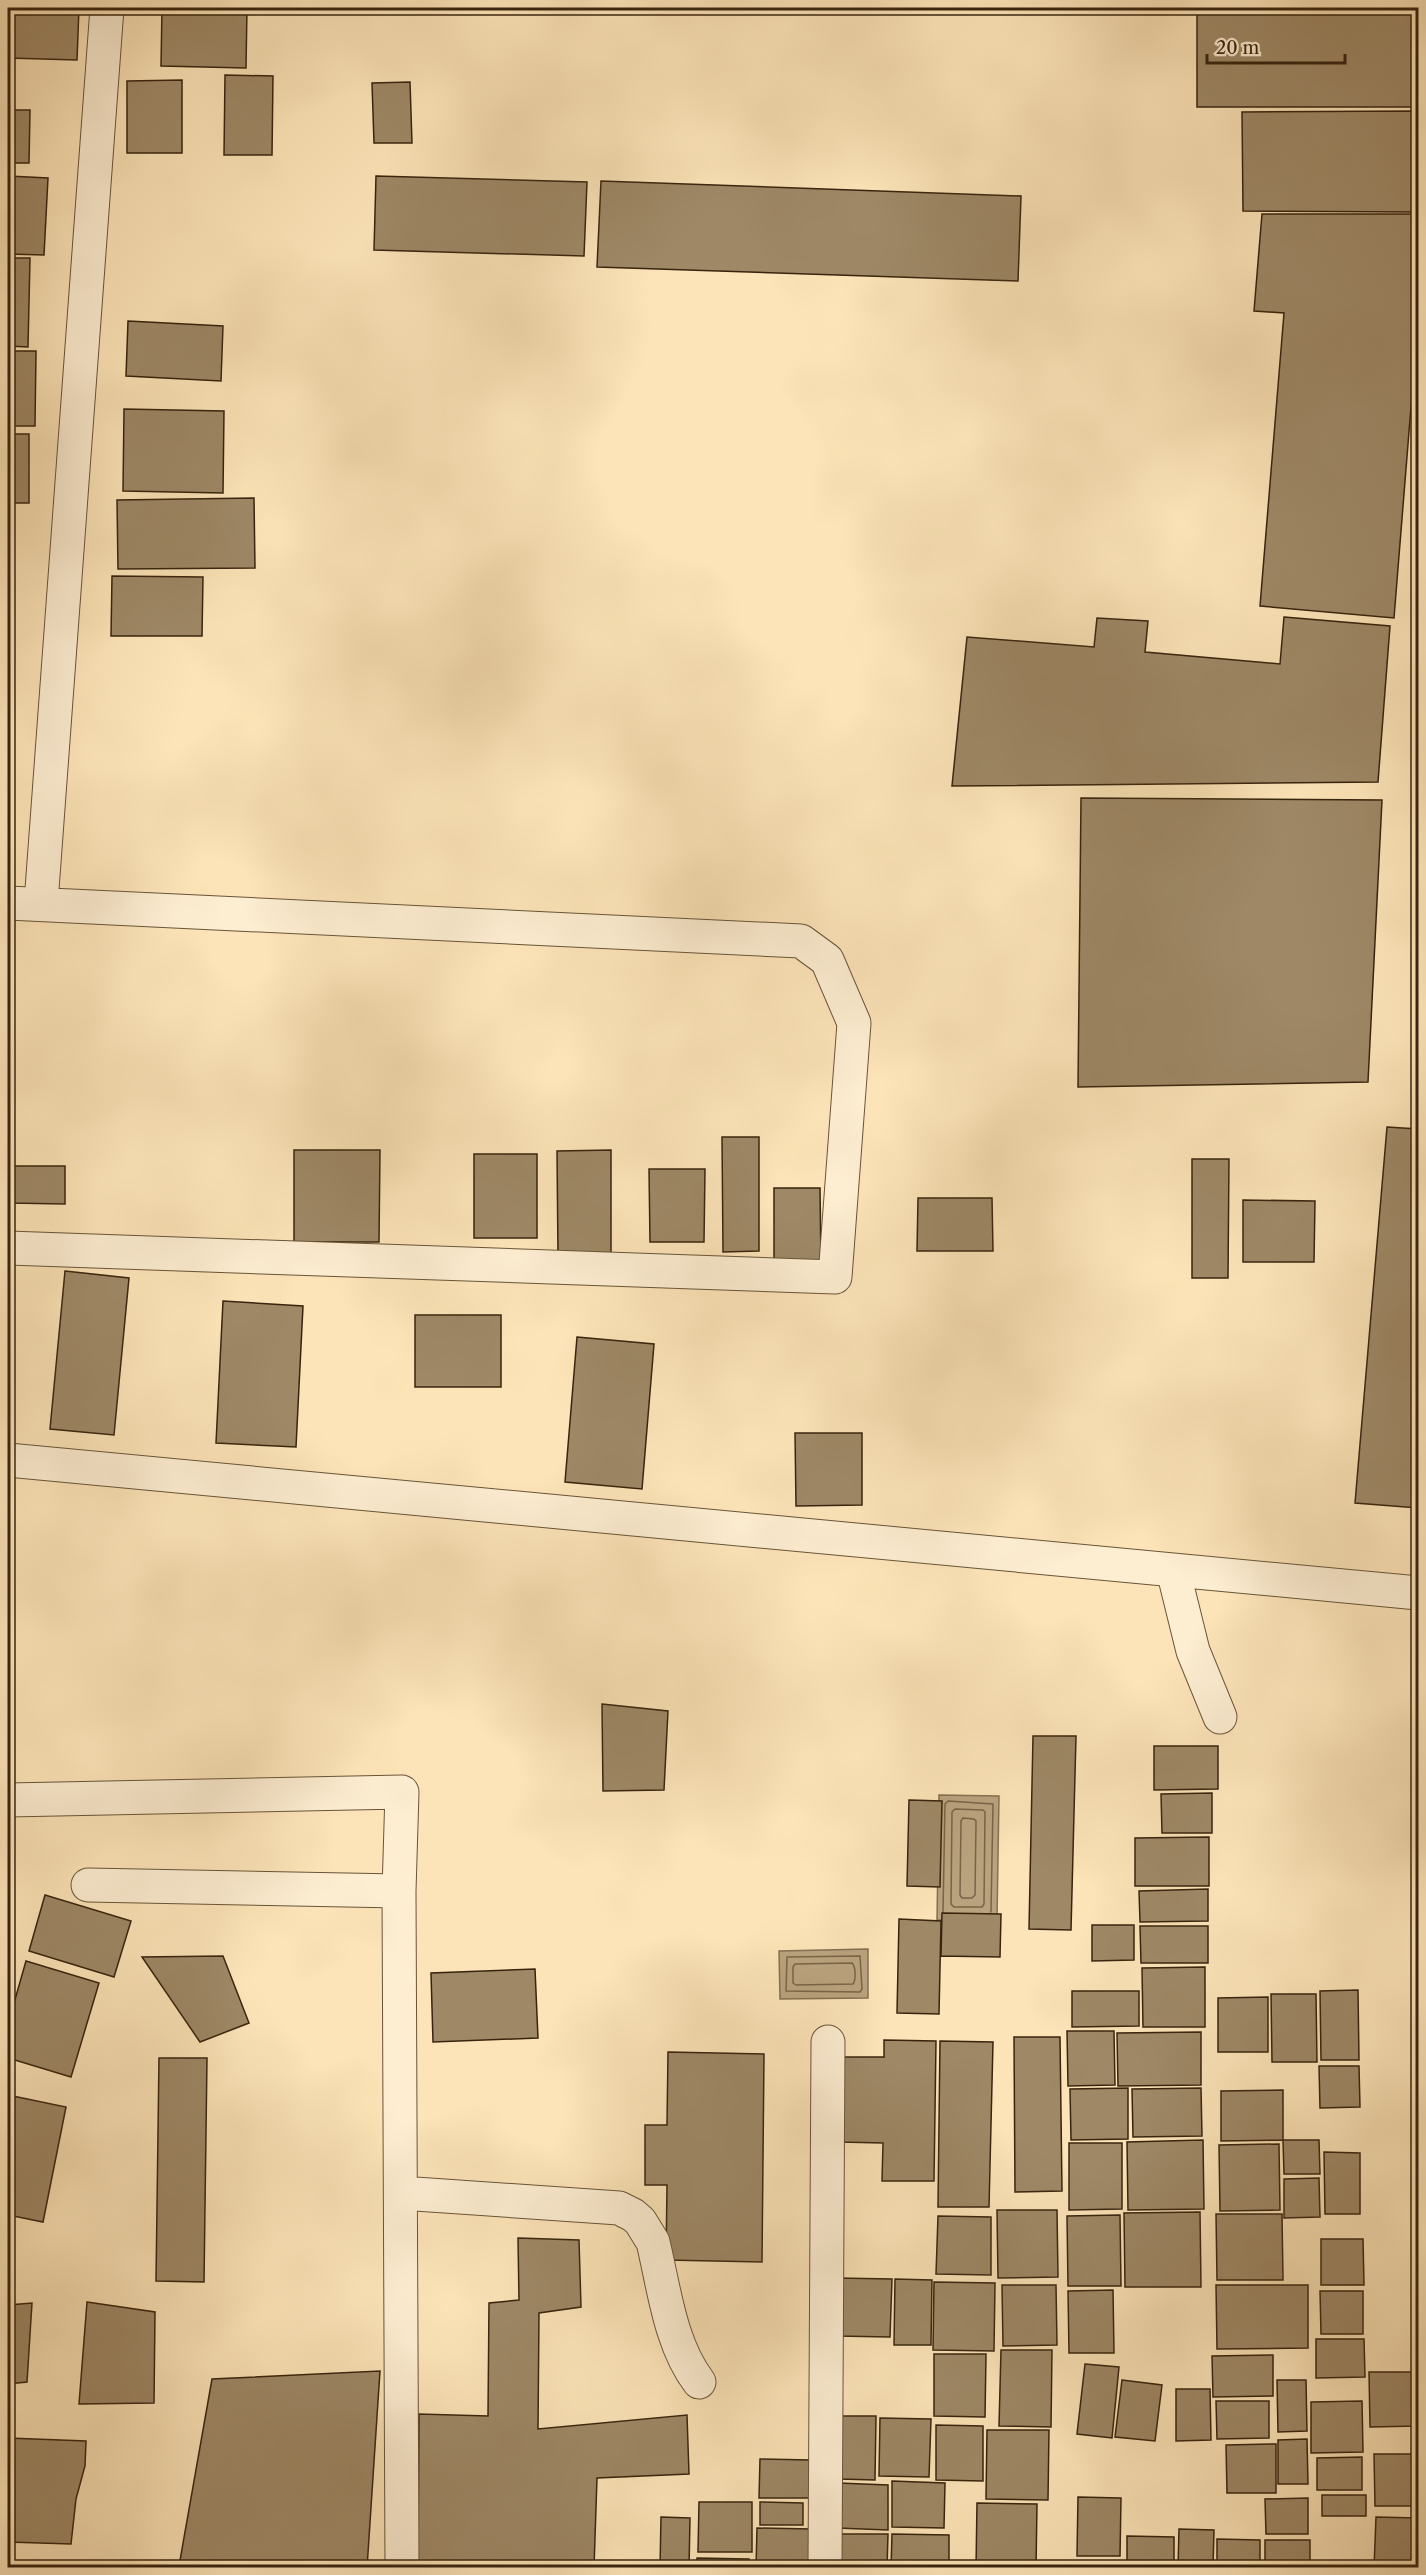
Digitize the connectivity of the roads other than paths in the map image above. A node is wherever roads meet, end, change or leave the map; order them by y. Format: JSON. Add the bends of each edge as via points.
{"nodes":[{"id":1,"x":107,"y":8,"type":"edge"},
{"id":2,"x":8,"y":903,"type":"edge"},
{"id":3,"x":41,"y":903,"type":"junction"},
{"id":4,"x":8,"y":1248,"type":"edge"},
{"id":5,"x":8,"y":1460,"type":"edge"},
{"id":6,"x":1173,"y":1570,"type":"junction"},
{"id":7,"x":1419,"y":1593,"type":"edge"},
{"id":8,"x":1220,"y":1717,"type":"dead end"},
{"id":9,"x":8,"y":1800,"type":"edge"},
{"id":10,"x":88,"y":1885,"type":"dead end"},
{"id":11,"x":399,"y":1891,"type":"junction"},
{"id":12,"x":828,"y":2042,"type":"dead end"},
{"id":13,"x":401,"y":2193,"type":"junction"},
{"id":14,"x":699,"y":2382,"type":"dead end"},
{"id":15,"x":402,"y":2568,"type":"edge"},
{"id":16,"x":825,"y":2568,"type":"edge"}],
"edges":[{"from":1,"to":3,"type":"street"},
{"from":2,"to":3,"type":"street"},
{"from":3,"to":4,"type":"street","via":[[801,941],[827,960],[854,1023],[834,1276]]},
{"from":5,"to":6,"type":"street"},
{"from":6,"to":7,"type":"street"},
{"from":6,"to":8,"type":"street","via":[[1193,1651]]},
{"from":9,"to":11,"type":"street","via":[[402,1792]]},
{"from":10,"to":11,"type":"street"},
{"from":11,"to":13,"type":"street"},
{"from":12,"to":16,"type":"street"},
{"from":13,"to":14,"type":"street","via":[[619,2208],[633,2215],[653,2242],[681,2350]]},
{"from":13,"to":15,"type":"street"}]}
